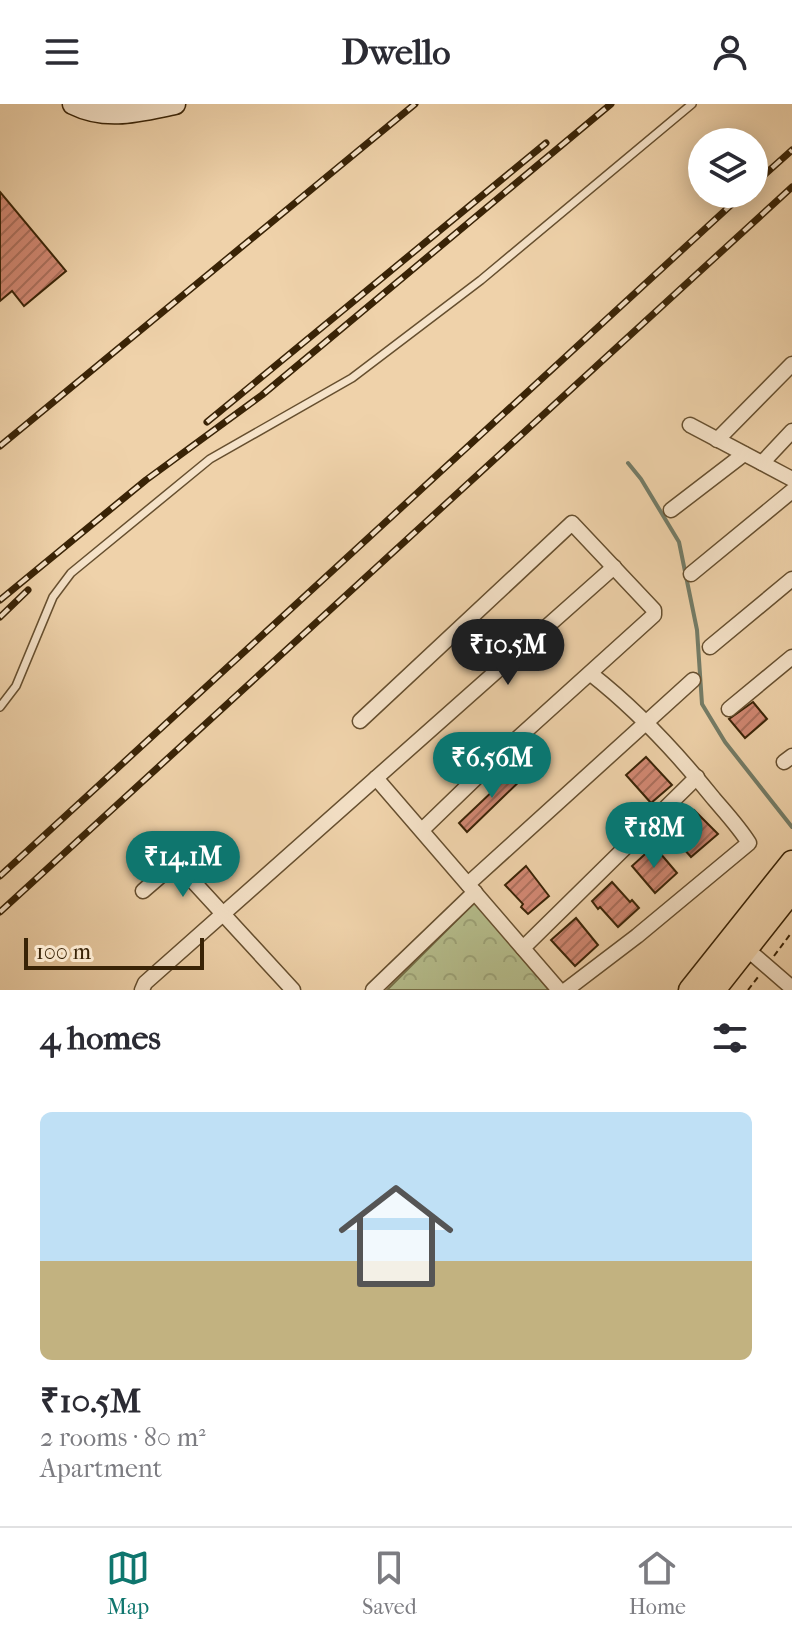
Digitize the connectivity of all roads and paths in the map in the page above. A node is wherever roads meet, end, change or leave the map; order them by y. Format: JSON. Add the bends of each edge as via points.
{"nodes":[{"id":1,"x":73,"y":104,"type":"edge"},
{"id":2,"x":175,"y":104,"type":"edge"},
{"id":3,"x":692,"y":104,"type":"edge"},
{"id":4,"x":792,"y":364,"type":"edge"},
{"id":5,"x":690,"y":425,"type":"dead end"},
{"id":6,"x":792,"y":431,"type":"edge"},
{"id":7,"x":721,"y":436,"type":"junction"},
{"id":8,"x":744,"y":454,"type":"junction"},
{"id":9,"x":764,"y":460,"type":"junction"},
{"id":10,"x":792,"y":479,"type":"edge"},
{"id":11,"x":792,"y":491,"type":"edge"},
{"id":12,"x":671,"y":510,"type":"dead end"},
{"id":13,"x":614,"y":567,"type":"junction"},
{"id":14,"x":691,"y":574,"type":"dead end"},
{"id":15,"x":792,"y":579,"type":"edge"},
{"id":16,"x":710,"y":647,"type":"dead end"},
{"id":17,"x":792,"y":657,"type":"edge"},
{"id":18,"x":591,"y":674,"type":"junction"},
{"id":19,"x":693,"y":680,"type":"dead end"},
{"id":20,"x":0,"y":707,"type":"edge"},
{"id":21,"x":729,"y":709,"type":"dead end"},
{"id":22,"x":360,"y":721,"type":"dead end"},
{"id":23,"x":647,"y":723,"type":"junction"},
{"id":24,"x":697,"y":777,"type":"junction"},
{"id":25,"x":376,"y":778,"type":"junction"},
{"id":26,"x":422,"y":830,"type":"junction"},
{"id":27,"x":792,"y":862,"type":"edge"},
{"id":28,"x":471,"y":888,"type":"junction"},
{"id":29,"x":143,"y":891,"type":"dead end"},
{"id":30,"x":792,"y":891,"type":"edge"},
{"id":31,"x":792,"y":911,"type":"edge"},
{"id":32,"x":222,"y":914,"type":"junction"},
{"id":33,"x":523,"y":948,"type":"junction"},
{"id":34,"x":755,"y":956,"type":"junction"},
{"id":35,"x":792,"y":988,"type":"edge"},
{"id":36,"x":142,"y":990,"type":"edge"},
{"id":37,"x":293,"y":990,"type":"edge"},
{"id":38,"x":373,"y":990,"type":"edge"},
{"id":39,"x":559,"y":990,"type":"edge"},
{"id":40,"x":566,"y":990,"type":"edge"},
{"id":41,"x":690,"y":990,"type":"edge"},
{"id":42,"x":714,"y":990,"type":"edge"},
{"id":43,"x":730,"y":990,"type":"edge"}],
"edges":[{"from":1,"to":2,"type":"street","via":[[110,114]]},
{"from":3,"to":20,"type":"lane","via":[[481,280],[352,378],[210,459],[71,573],[53,597],[16,686]]},
{"from":4,"to":7,"type":"street"},
{"from":5,"to":7,"type":"street"},
{"from":6,"to":9,"type":"street"},
{"from":7,"to":8,"type":"street"},
{"from":8,"to":9,"type":"street"},
{"from":8,"to":12,"type":"street"},
{"from":9,"to":10,"type":"street"},
{"from":11,"to":14,"type":"street"},
{"from":13,"to":18,"type":"street","via":[[655,612]]},
{"from":13,"to":22,"type":"street","via":[[572,523]]},
{"from":13,"to":25,"type":"street"},
{"from":15,"to":16,"type":"street"},
{"from":17,"to":21,"type":"street"},
{"from":18,"to":23,"type":"street"},
{"from":18,"to":26,"type":"street"},
{"from":19,"to":23,"type":"street"},
{"from":23,"to":24,"type":"street"},
{"from":23,"to":28,"type":"street"},
{"from":24,"to":33,"type":"street"},
{"from":24,"to":40,"type":"street","via":[[749,843]]},
{"from":25,"to":26,"type":"street"},
{"from":25,"to":32,"type":"street"},
{"from":26,"to":28,"type":"street"},
{"from":27,"to":41,"type":"main road"},
{"from":28,"to":33,"type":"street"},
{"from":28,"to":38,"type":"street"},
{"from":29,"to":32,"type":"street","via":[[176,864]]},
{"from":30,"to":42,"type":"main road"},
{"from":31,"to":34,"type":"main road"},
{"from":32,"to":36,"type":"street"},
{"from":32,"to":37,"type":"street"},
{"from":33,"to":39,"type":"street"},
{"from":34,"to":35,"type":"street"},
{"from":34,"to":43,"type":"main road"}]}
